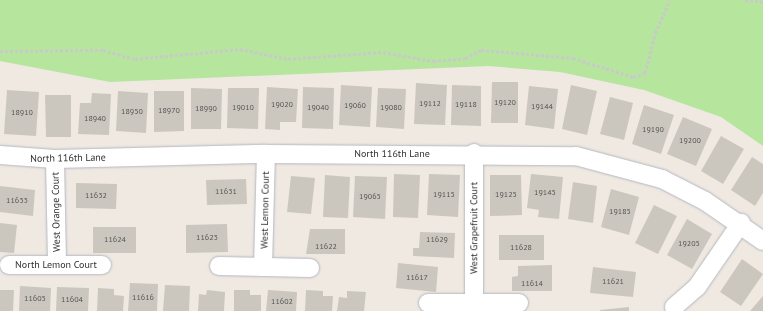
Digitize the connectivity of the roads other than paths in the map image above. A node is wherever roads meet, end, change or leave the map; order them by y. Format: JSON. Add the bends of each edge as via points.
{"nodes":[{"id":1,"x":474,"y":153,"type":"junction"},
{"id":2,"x":266,"y":154,"type":"junction"},
{"id":3,"x":0,"y":155,"type":"edge"},
{"id":4,"x":55,"y":159,"type":"junction"},
{"id":5,"x":741,"y":223,"type":"junction"},
{"id":6,"x":763,"y":241,"type":"edge"},
{"id":7,"x":9,"y":265,"type":"dead end"},
{"id":8,"x":57,"y":265,"type":"junction"},
{"id":9,"x":102,"y":265,"type":"dead end"},
{"id":10,"x":219,"y":266,"type":"dead end"},
{"id":11,"x":264,"y":267,"type":"junction"},
{"id":12,"x":310,"y":268,"type":"dead end"},
{"id":13,"x":428,"y":303,"type":"dead end"},
{"id":14,"x":474,"y":303,"type":"junction"},
{"id":15,"x":519,"y":303,"type":"dead end"},
{"id":16,"x":674,"y":307,"type":"dead end"}],
"edges":[{"from":1,"to":2,"type":"street","name":"North 116th Lane"},
{"from":1,"to":5,"type":"street","name":"North 116th Lane","via":[[576,156],[662,180]]},
{"from":1,"to":14,"type":"street","name":"West Grapefruit Court"},
{"from":2,"to":4,"type":"street","name":"North 116th Lane"},
{"from":2,"to":11,"type":"street","name":"West Lemon Court"},
{"from":3,"to":4,"type":"street","name":"North 116th Lane"},
{"from":4,"to":8,"type":"street","name":"West Orange Court"},
{"from":5,"to":6,"type":"street","name":"North 116th Lane"},
{"from":5,"to":16,"type":"street","via":[[697,287]]},
{"from":7,"to":8,"type":"street","name":"North Lemon Court"},
{"from":8,"to":9,"type":"street","name":"North Lemon Court"},
{"from":10,"to":11,"type":"street"},
{"from":11,"to":12,"type":"street"},
{"from":13,"to":14,"type":"street"},
{"from":14,"to":15,"type":"street"}]}
